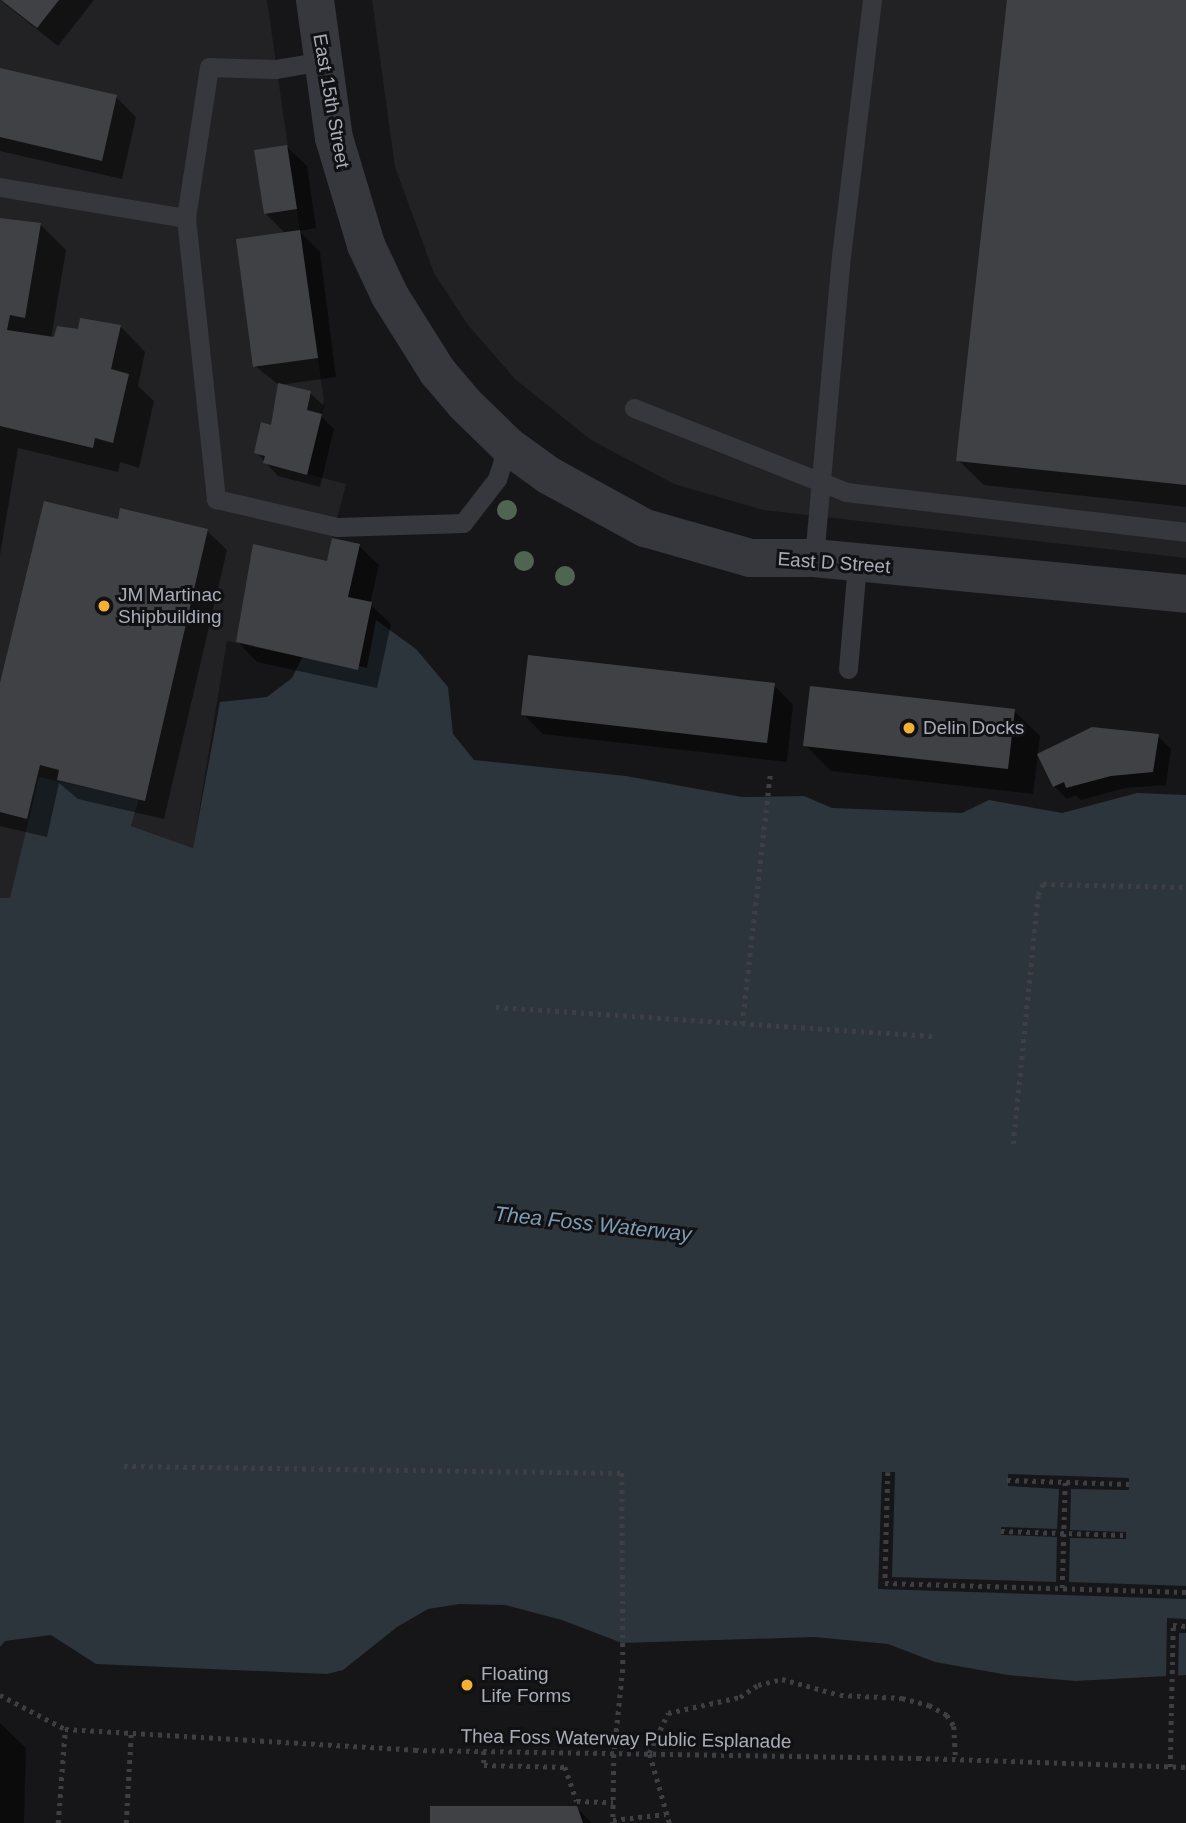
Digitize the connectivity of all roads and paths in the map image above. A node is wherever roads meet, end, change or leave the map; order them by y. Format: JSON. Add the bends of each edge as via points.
{"nodes":[{"id":1,"x":316,"y":0,"type":"edge"},
{"id":2,"x":872,"y":0,"type":"edge"},
{"id":3,"x":323,"y":61,"type":"junction"},
{"id":4,"x":0,"y":187,"type":"edge"},
{"id":5,"x":186,"y":218,"type":"junction"},
{"id":6,"x":634,"y":408,"type":"dead end"},
{"id":7,"x":508,"y":446,"type":"junction"},
{"id":8,"x":821,"y":483,"type":"junction"},
{"id":9,"x":1186,"y":532,"type":"edge"},
{"id":10,"x":814,"y":558,"type":"junction"},
{"id":11,"x":857,"y":563,"type":"junction"},
{"id":12,"x":1186,"y":594,"type":"edge"},
{"id":13,"x":848,"y":669,"type":"dead end"},
{"id":14,"x":770,"y":774,"type":"dead end"},
{"id":15,"x":1186,"y":887,"type":"edge"},
{"id":16,"x":496,"y":1007,"type":"dead end"},
{"id":17,"x":742,"y":1024,"type":"junction"},
{"id":18,"x":932,"y":1037,"type":"dead end"},
{"id":19,"x":1013,"y":1144,"type":"dead end"},
{"id":20,"x":124,"y":1466,"type":"dead end"},
{"id":21,"x":888,"y":1472,"type":"dead end"},
{"id":22,"x":1007,"y":1480,"type":"dead end"},
{"id":23,"x":1065,"y":1482,"type":"junction"},
{"id":24,"x":1129,"y":1484,"type":"dead end"},
{"id":25,"x":1000,"y":1531,"type":"dead end"},
{"id":26,"x":1064,"y":1533,"type":"junction"},
{"id":27,"x":1126,"y":1535,"type":"dead end"},
{"id":28,"x":1062,"y":1588,"type":"junction"},
{"id":29,"x":1186,"y":1592,"type":"edge"},
{"id":30,"x":1186,"y":1626,"type":"edge"},
{"id":31,"x":0,"y":1695,"type":"edge"},
{"id":32,"x":65,"y":1729,"type":"junction"},
{"id":33,"x":131,"y":1734,"type":"junction"},
{"id":34,"x":484,"y":1751,"type":"junction"},
{"id":35,"x":614,"y":1754,"type":"junction"},
{"id":36,"x":649,"y":1754,"type":"junction"},
{"id":37,"x":956,"y":1759,"type":"junction"},
{"id":38,"x":1170,"y":1767,"type":"junction"},
{"id":39,"x":1186,"y":1767,"type":"edge"},
{"id":40,"x":613,"y":1802,"type":"junction"},
{"id":41,"x":666,"y":1814,"type":"junction"},
{"id":42,"x":613,"y":1821,"type":"edge"},
{"id":43,"x":58,"y":1823,"type":"edge"},
{"id":44,"x":127,"y":1823,"type":"edge"},
{"id":45,"x":669,"y":1823,"type":"edge"}],
"edges":[{"from":1,"to":3,"type":"street","name":"East 15th Street"},
{"from":2,"to":8,"type":"lane","via":[[841,256]]},
{"from":3,"to":5,"type":"lane","via":[[275,69],[209,67]]},
{"from":3,"to":7,"type":"street","name":"East 15th Street","via":[[347,190],[390,296],[437,371]]},
{"from":4,"to":5,"type":"lane"},
{"from":5,"to":7,"type":"lane","via":[[216,499],[337,527],[463,523],[497,479]]},
{"from":6,"to":8,"type":"lane"},
{"from":7,"to":10,"type":"street","name":"East D Street","via":[[594,503],[645,527],[750,558]]},
{"from":8,"to":9,"type":"lane","via":[[846,492]]},
{"from":8,"to":10,"type":"lane"},
{"from":10,"to":11,"type":"street","name":"East D Street"},
{"from":11,"to":12,"type":"street","name":"East D Street"},
{"from":11,"to":13,"type":"lane"},
{"from":14,"to":17,"type":"path"},
{"from":15,"to":19,"type":"path","via":[[1043,884],[1038,895]]},
{"from":16,"to":17,"type":"path"},
{"from":17,"to":18,"type":"path"},
{"from":20,"to":35,"type":"path","via":[[622,1473],[622,1669]]},
{"from":21,"to":28,"type":"path","via":[[885,1583]]},
{"from":22,"to":23,"type":"path"},
{"from":23,"to":24,"type":"path"},
{"from":23,"to":26,"type":"path"},
{"from":25,"to":26,"type":"path"},
{"from":26,"to":27,"type":"path"},
{"from":26,"to":28,"type":"path"},
{"from":28,"to":29,"type":"path"},
{"from":30,"to":38,"type":"path","via":[[1173,1625]]},
{"from":31,"to":32,"type":"path","name":"Thea Foss Waterway Public Esplanade"},
{"from":32,"to":33,"type":"path","name":"Thea Foss Waterway Public Esplanade"},
{"from":32,"to":43,"type":"path"},
{"from":33,"to":34,"type":"path","name":"Thea Foss Waterway Public Esplanade"},
{"from":33,"to":44,"type":"path"},
{"from":34,"to":35,"type":"path","name":"Thea Foss Waterway Public Esplanade"},
{"from":34,"to":40,"type":"path","via":[[484,1765],[565,1767],[577,1801]]},
{"from":35,"to":36,"type":"path","name":"Thea Foss Waterway Public Esplanade"},
{"from":35,"to":40,"type":"path"},
{"from":36,"to":37,"type":"path","name":"Thea Foss Waterway Public Esplanade"},
{"from":36,"to":37,"type":"path","via":[[668,1713],[740,1697],[758,1685],[782,1679],[840,1695],[902,1698],[929,1705],[947,1715],[954,1726]]},
{"from":36,"to":41,"type":"path"},
{"from":37,"to":38,"type":"path","name":"Thea Foss Waterway Public Esplanade"},
{"from":38,"to":39,"type":"path","name":"Thea Foss Waterway Public Esplanade"},
{"from":40,"to":42,"type":"path"},
{"from":41,"to":42,"type":"path"},
{"from":41,"to":45,"type":"path"}]}
